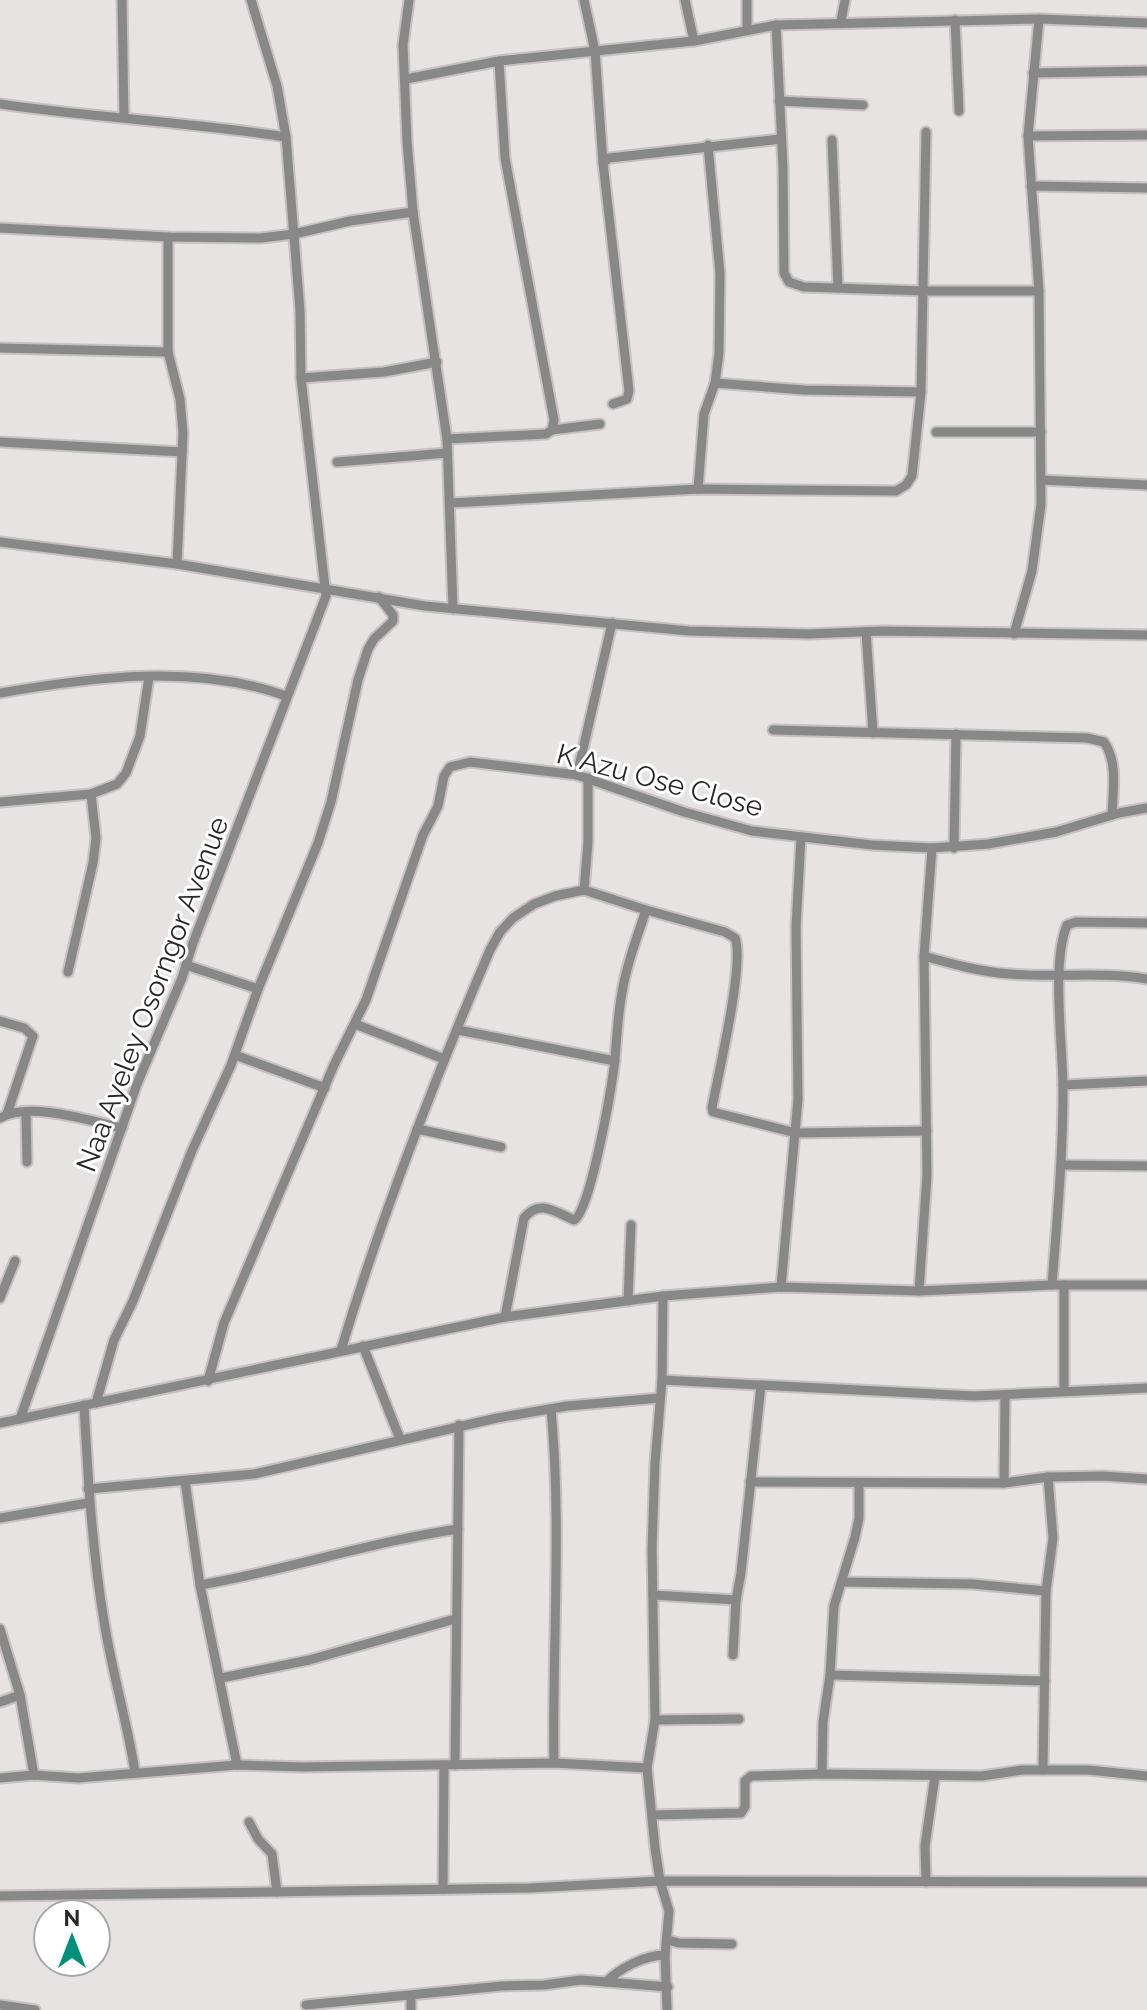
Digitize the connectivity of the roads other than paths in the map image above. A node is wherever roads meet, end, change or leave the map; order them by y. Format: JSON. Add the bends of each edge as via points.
{"nodes":[{"id":1,"x":122,"y":0,"type":"edge"},
{"id":2,"x":251,"y":0,"type":"edge"},
{"id":3,"x":409,"y":0,"type":"edge"},
{"id":4,"x":584,"y":0,"type":"edge"},
{"id":5,"x":685,"y":0,"type":"edge"},
{"id":6,"x":747,"y":0,"type":"edge"},
{"id":7,"x":845,"y":0,"type":"edge"},
{"id":8,"x":1039,"y":19,"type":"junction"},
{"id":9,"x":955,"y":20,"type":"junction"},
{"id":10,"x":841,"y":21,"type":"junction"},
{"id":11,"x":1147,"y":23,"type":"edge"},
{"id":12,"x":776,"y":25,"type":"junction"},
{"id":13,"x":747,"y":29,"type":"junction"},
{"id":14,"x":694,"y":41,"type":"junction"},
{"id":15,"x":595,"y":51,"type":"junction"},
{"id":16,"x":499,"y":61,"type":"junction"},
{"id":17,"x":1147,"y":71,"type":"edge"},
{"id":18,"x":1033,"y":73,"type":"junction"},
{"id":19,"x":406,"y":79,"type":"junction"},
{"id":20,"x":779,"y":101,"type":"junction"},
{"id":21,"x":0,"y":103,"type":"edge"},
{"id":22,"x":863,"y":105,"type":"dead end"},
{"id":23,"x":959,"y":111,"type":"dead end"},
{"id":24,"x":124,"y":117,"type":"junction"},
{"id":25,"x":926,"y":132,"type":"dead end"},
{"id":26,"x":1147,"y":135,"type":"edge"},
{"id":27,"x":1028,"y":136,"type":"junction"},
{"id":28,"x":286,"y":137,"type":"junction"},
{"id":29,"x":781,"y":139,"type":"junction"},
{"id":30,"x":832,"y":140,"type":"dead end"},
{"id":31,"x":708,"y":145,"type":"junction"},
{"id":32,"x":603,"y":163,"type":"junction"},
{"id":33,"x":1031,"y":186,"type":"junction"},
{"id":34,"x":1147,"y":188,"type":"edge"},
{"id":35,"x":413,"y":212,"type":"junction"},
{"id":36,"x":0,"y":228,"type":"edge"},
{"id":37,"x":294,"y":234,"type":"junction"},
{"id":38,"x":168,"y":237,"type":"junction"},
{"id":39,"x":838,"y":288,"type":"junction"},
{"id":40,"x":924,"y":291,"type":"junction"},
{"id":41,"x":1039,"y":291,"type":"junction"},
{"id":42,"x":0,"y":348,"type":"edge"},
{"id":43,"x":168,"y":352,"type":"junction"},
{"id":44,"x":437,"y":362,"type":"junction"},
{"id":45,"x":301,"y":378,"type":"junction"},
{"id":46,"x":715,"y":383,"type":"junction"},
{"id":47,"x":921,"y":392,"type":"junction"},
{"id":48,"x":613,"y":404,"type":"dead end"},
{"id":49,"x":600,"y":424,"type":"dead end"},
{"id":50,"x":552,"y":430,"type":"junction"},
{"id":51,"x":936,"y":432,"type":"dead end"},
{"id":52,"x":1041,"y":432,"type":"junction"},
{"id":53,"x":447,"y":439,"type":"junction"},
{"id":54,"x":0,"y":442,"type":"edge"},
{"id":55,"x":182,"y":452,"type":"junction"},
{"id":56,"x":447,"y":453,"type":"junction"},
{"id":57,"x":337,"y":462,"type":"dead end"},
{"id":58,"x":1041,"y":480,"type":"junction"},
{"id":59,"x":1147,"y":485,"type":"edge"},
{"id":60,"x":698,"y":489,"type":"junction"},
{"id":61,"x":451,"y":503,"type":"junction"},
{"id":62,"x":0,"y":542,"type":"edge"},
{"id":63,"x":177,"y":564,"type":"junction"},
{"id":64,"x":325,"y":587,"type":"junction"},
{"id":65,"x":379,"y":597,"type":"junction"},
{"id":66,"x":453,"y":609,"type":"junction"},
{"id":67,"x":612,"y":623,"type":"junction"},
{"id":68,"x":866,"y":632,"type":"junction"},
{"id":69,"x":1014,"y":634,"type":"junction"},
{"id":70,"x":1147,"y":635,"type":"edge"},
{"id":71,"x":149,"y":677,"type":"junction"},
{"id":72,"x":0,"y":693,"type":"edge"},
{"id":73,"x":286,"y":696,"type":"junction"},
{"id":74,"x":773,"y":730,"type":"dead end"},
{"id":75,"x":873,"y":733,"type":"junction"},
{"id":76,"x":956,"y":734,"type":"junction"},
{"id":77,"x":577,"y":775,"type":"junction"},
{"id":78,"x":588,"y":778,"type":"junction"},
{"id":79,"x":91,"y":794,"type":"junction"},
{"id":80,"x":0,"y":802,"type":"edge"},
{"id":81,"x":1147,"y":808,"type":"edge"},
{"id":82,"x":1112,"y":815,"type":"junction"},
{"id":83,"x":801,"y":837,"type":"junction"},
{"id":84,"x":932,"y":848,"type":"junction"},
{"id":85,"x":954,"y":848,"type":"junction"},
{"id":86,"x":584,"y":890,"type":"junction"},
{"id":87,"x":646,"y":910,"type":"junction"},
{"id":88,"x":1147,"y":923,"type":"edge"},
{"id":89,"x":924,"y":956,"type":"junction"},
{"id":90,"x":186,"y":965,"type":"junction"},
{"id":91,"x":68,"y":972,"type":"dead end"},
{"id":92,"x":1060,"y":975,"type":"junction"},
{"id":93,"x":1147,"y":979,"type":"edge"},
{"id":94,"x":258,"y":989,"type":"junction"},
{"id":95,"x":0,"y":1021,"type":"edge"},
{"id":96,"x":355,"y":1024,"type":"junction"},
{"id":97,"x":458,"y":1030,"type":"junction"},
{"id":98,"x":235,"y":1055,"type":"junction"},
{"id":99,"x":444,"y":1059,"type":"junction"},
{"id":100,"x":615,"y":1061,"type":"junction"},
{"id":101,"x":1147,"y":1081,"type":"edge"},
{"id":102,"x":1063,"y":1085,"type":"junction"},
{"id":103,"x":325,"y":1088,"type":"junction"},
{"id":104,"x":26,"y":1112,"type":"junction"},
{"id":105,"x":4,"y":1116,"type":"edge"},
{"id":106,"x":122,"y":1128,"type":"junction"},
{"id":107,"x":417,"y":1129,"type":"junction"},
{"id":108,"x":927,"y":1131,"type":"junction"},
{"id":109,"x":796,"y":1133,"type":"junction"},
{"id":110,"x":501,"y":1147,"type":"dead end"},
{"id":111,"x":27,"y":1162,"type":"dead end"},
{"id":112,"x":1061,"y":1165,"type":"junction"},
{"id":113,"x":1147,"y":1166,"type":"edge"},
{"id":114,"x":631,"y":1225,"type":"dead end"},
{"id":115,"x":15,"y":1261,"type":"dead end"},
{"id":116,"x":1052,"y":1285,"type":"junction"},
{"id":117,"x":1064,"y":1285,"type":"junction"},
{"id":118,"x":1147,"y":1285,"type":"edge"},
{"id":119,"x":781,"y":1287,"type":"junction"},
{"id":120,"x":919,"y":1291,"type":"junction"},
{"id":121,"x":663,"y":1296,"type":"junction"},
{"id":122,"x":0,"y":1298,"type":"edge"},
{"id":123,"x":628,"y":1301,"type":"junction"},
{"id":124,"x":505,"y":1317,"type":"junction"},
{"id":125,"x":363,"y":1346,"type":"junction"},
{"id":126,"x":341,"y":1350,"type":"junction"},
{"id":127,"x":662,"y":1380,"type":"junction"},
{"id":128,"x":208,"y":1381,"type":"junction"},
{"id":129,"x":761,"y":1385,"type":"junction"},
{"id":130,"x":1147,"y":1388,"type":"edge"},
{"id":131,"x":1064,"y":1391,"type":"junction"},
{"id":132,"x":1005,"y":1395,"type":"junction"},
{"id":133,"x":660,"y":1398,"type":"junction"},
{"id":134,"x":96,"y":1403,"type":"junction"},
{"id":135,"x":84,"y":1405,"type":"junction"},
{"id":136,"x":551,"y":1409,"type":"junction"},
{"id":137,"x":20,"y":1419,"type":"junction"},
{"id":138,"x":0,"y":1423,"type":"edge"},
{"id":139,"x":459,"y":1425,"type":"junction"},
{"id":140,"x":400,"y":1439,"type":"junction"},
{"id":141,"x":1048,"y":1477,"type":"junction"},
{"id":142,"x":1147,"y":1479,"type":"edge"},
{"id":143,"x":185,"y":1481,"type":"junction"},
{"id":144,"x":750,"y":1482,"type":"junction"},
{"id":145,"x":859,"y":1483,"type":"junction"},
{"id":146,"x":1004,"y":1483,"type":"junction"},
{"id":147,"x":88,"y":1489,"type":"junction"},
{"id":148,"x":88,"y":1503,"type":"junction"},
{"id":149,"x":0,"y":1518,"type":"edge"},
{"id":150,"x":458,"y":1529,"type":"junction"},
{"id":151,"x":842,"y":1582,"type":"junction"},
{"id":152,"x":200,"y":1585,"type":"junction"},
{"id":153,"x":1046,"y":1591,"type":"junction"},
{"id":154,"x":653,"y":1595,"type":"junction"},
{"id":155,"x":736,"y":1600,"type":"junction"},
{"id":156,"x":455,"y":1619,"type":"junction"},
{"id":157,"x":0,"y":1629,"type":"edge"},
{"id":158,"x":733,"y":1655,"type":"dead end"},
{"id":159,"x":830,"y":1675,"type":"junction"},
{"id":160,"x":221,"y":1678,"type":"junction"},
{"id":161,"x":1045,"y":1681,"type":"junction"},
{"id":162,"x":20,"y":1695,"type":"junction"},
{"id":163,"x":0,"y":1702,"type":"edge"},
{"id":164,"x":739,"y":1719,"type":"dead end"},
{"id":165,"x":655,"y":1720,"type":"junction"},
{"id":166,"x":554,"y":1763,"type":"junction"},
{"id":167,"x":237,"y":1765,"type":"junction"},
{"id":168,"x":450,"y":1765,"type":"junction"},
{"id":169,"x":647,"y":1768,"type":"junction"},
{"id":170,"x":1043,"y":1770,"type":"junction"},
{"id":171,"x":135,"y":1772,"type":"junction"},
{"id":172,"x":822,"y":1774,"type":"junction"},
{"id":173,"x":34,"y":1775,"type":"junction"},
{"id":174,"x":935,"y":1776,"type":"junction"},
{"id":175,"x":1147,"y":1776,"type":"edge"},
{"id":176,"x":0,"y":1778,"type":"edge"},
{"id":177,"x":653,"y":1815,"type":"junction"},
{"id":178,"x":249,"y":1822,"type":"dead end"},
{"id":179,"x":660,"y":1881,"type":"junction"},
{"id":180,"x":926,"y":1882,"type":"junction"},
{"id":181,"x":1147,"y":1882,"type":"edge"},
{"id":182,"x":443,"y":1889,"type":"junction"},
{"id":183,"x":277,"y":1892,"type":"junction"},
{"id":184,"x":0,"y":1896,"type":"edge"},
{"id":185,"x":668,"y":1940,"type":"junction"},
{"id":186,"x":732,"y":1944,"type":"dead end"},
{"id":187,"x":665,"y":1955,"type":"junction"},
{"id":188,"x":606,"y":1982,"type":"junction"},
{"id":189,"x":668,"y":1987,"type":"junction"},
{"id":190,"x":411,"y":1996,"type":"junction"},
{"id":191,"x":0,"y":2005,"type":"edge"},
{"id":192,"x":306,"y":2005,"type":"dead end"},
{"id":193,"x":35,"y":2010,"type":"edge"},
{"id":194,"x":411,"y":2010,"type":"edge"},
{"id":195,"x":667,"y":2010,"type":"edge"}],
"edges":[{"from":1,"to":24,"type":"street"},
{"from":2,"to":28,"type":"street"},
{"from":3,"to":19,"type":"street","via":[[403,45]]},
{"from":4,"to":15,"type":"street"},
{"from":5,"to":14,"type":"street"},
{"from":6,"to":13,"type":"street"},
{"from":7,"to":10,"type":"street"},
{"from":8,"to":9,"type":"street"},
{"from":8,"to":11,"type":"street"},
{"from":8,"to":18,"type":"street"},
{"from":9,"to":10,"type":"street"},
{"from":9,"to":23,"type":"street"},
{"from":10,"to":12,"type":"street"},
{"from":12,"to":13,"type":"street"},
{"from":12,"to":20,"type":"street"},
{"from":13,"to":14,"type":"street"},
{"from":14,"to":15,"type":"street"},
{"from":15,"to":16,"type":"street"},
{"from":15,"to":32,"type":"street"},
{"from":16,"to":19,"type":"street"},
{"from":16,"to":50,"type":"street","via":[[505,158]]},
{"from":17,"to":18,"type":"street"},
{"from":18,"to":27,"type":"street"},
{"from":19,"to":35,"type":"street"},
{"from":20,"to":22,"type":"street"},
{"from":20,"to":29,"type":"street"},
{"from":21,"to":24,"type":"street"},
{"from":24,"to":28,"type":"street"},
{"from":25,"to":40,"type":"street"},
{"from":26,"to":27,"type":"street"},
{"from":27,"to":33,"type":"street"},
{"from":28,"to":37,"type":"street"},
{"from":29,"to":31,"type":"street"},
{"from":29,"to":39,"type":"street","via":[[786,278],[804,287]]},
{"from":30,"to":39,"type":"street"},
{"from":31,"to":32,"type":"street"},
{"from":31,"to":46,"type":"street","via":[[720,274]]},
{"from":32,"to":48,"type":"street","via":[[629,391],[627,399]]},
{"from":33,"to":34,"type":"street"},
{"from":33,"to":41,"type":"street"},
{"from":35,"to":37,"type":"street"},
{"from":35,"to":44,"type":"street"},
{"from":36,"to":38,"type":"street"},
{"from":37,"to":38,"type":"street"},
{"from":37,"to":45,"type":"street"},
{"from":38,"to":43,"type":"street"},
{"from":39,"to":40,"type":"street"},
{"from":40,"to":41,"type":"street"},
{"from":40,"to":47,"type":"street"},
{"from":41,"to":52,"type":"street"},
{"from":42,"to":43,"type":"street"},
{"from":43,"to":55,"type":"street","via":[[180,399]]},
{"from":44,"to":45,"type":"street"},
{"from":44,"to":53,"type":"street"},
{"from":45,"to":64,"type":"street"},
{"from":46,"to":47,"type":"street"},
{"from":46,"to":60,"type":"street","via":[[704,414]]},
{"from":47,"to":60,"type":"street","via":[[912,476],[896,491]]},
{"from":49,"to":50,"type":"street"},
{"from":50,"to":53,"type":"street"},
{"from":51,"to":52,"type":"street"},
{"from":52,"to":58,"type":"street"},
{"from":53,"to":56,"type":"street"},
{"from":54,"to":55,"type":"street"},
{"from":55,"to":63,"type":"street"},
{"from":56,"to":57,"type":"street"},
{"from":56,"to":61,"type":"street"},
{"from":58,"to":59,"type":"street"},
{"from":58,"to":69,"type":"street","via":[[1032,571]]},
{"from":60,"to":61,"type":"street"},
{"from":61,"to":66,"type":"street"},
{"from":62,"to":63,"type":"street"},
{"from":63,"to":64,"type":"street"},
{"from":64,"to":65,"type":"street"},
{"from":64,"to":73,"type":"street","name":"Naa Ayeley Osorngor Avenue","via":[[324,605]]},
{"from":65,"to":66,"type":"street"},
{"from":65,"to":94,"type":"street","via":[[393,621],[368,649],[318,843]]},
{"from":66,"to":67,"type":"street"},
{"from":67,"to":68,"type":"street","via":[[724,633]]},
{"from":67,"to":77,"type":"street"},
{"from":68,"to":69,"type":"street"},
{"from":68,"to":75,"type":"street"},
{"from":69,"to":70,"type":"street"},
{"from":71,"to":72,"type":"street","via":[[73,681]]},
{"from":71,"to":73,"type":"street","via":[[238,682]]},
{"from":71,"to":79,"type":"street","via":[[140,736],[126,773],[117,784]]},
{"from":73,"to":90,"type":"street","name":"Naa Ayeley Osorngor Avenue"},
{"from":74,"to":75,"type":"street"},
{"from":75,"to":76,"type":"street"},
{"from":76,"to":82,"type":"street","via":[[1104,742],[1113,773]]},
{"from":76,"to":85,"type":"street"},
{"from":77,"to":78,"type":"street","name":"K Azu Ose Close"},
{"from":77,"to":96,"type":"street","name":"K Azu Ose Close","via":[[470,762],[446,771],[438,806]]},
{"from":78,"to":83,"type":"street","name":"K Azu Ose Close","via":[[721,823]]},
{"from":78,"to":86,"type":"street"},
{"from":79,"to":80,"type":"street"},
{"from":79,"to":91,"type":"street","via":[[93,863]]},
{"from":81,"to":82,"type":"street","name":"K Azu Ose Close"},
{"from":82,"to":85,"type":"street","name":"K Azu Ose Close","via":[[1056,832]]},
{"from":83,"to":84,"type":"street","name":"K Azu Ose Close"},
{"from":83,"to":109,"type":"street"},
{"from":84,"to":85,"type":"street","name":"K Azu Ose Close"},
{"from":84,"to":89,"type":"street"},
{"from":86,"to":87,"type":"street"},
{"from":86,"to":97,"type":"street","via":[[534,904],[506,925],[490,950]]},
{"from":87,"to":100,"type":"street","via":[[626,971]]},
{"from":87,"to":109,"type":"street","via":[[735,938],[732,1000],[712,1110]]},
{"from":88,"to":92,"type":"street","via":[[1067,925]]},
{"from":89,"to":92,"type":"street","via":[[1009,974]]},
{"from":89,"to":108,"type":"street"},
{"from":90,"to":94,"type":"street"},
{"from":90,"to":106,"type":"street","name":"Naa Ayeley Osorngor Avenue"},
{"from":92,"to":93,"type":"street"},
{"from":92,"to":102,"type":"street"},
{"from":94,"to":98,"type":"street"},
{"from":95,"to":105,"type":"street","via":[[33,1036]]},
{"from":96,"to":99,"type":"street"},
{"from":96,"to":103,"type":"street"},
{"from":97,"to":99,"type":"street"},
{"from":97,"to":100,"type":"street"},
{"from":98,"to":103,"type":"street"},
{"from":98,"to":134,"type":"street","via":[[114,1340]]},
{"from":99,"to":107,"type":"street"},
{"from":100,"to":124,"type":"street","via":[[581,1214],[574,1220],[543,1206],[532,1208],[524,1218]]},
{"from":101,"to":102,"type":"street"},
{"from":102,"to":112,"type":"street"},
{"from":103,"to":128,"type":"street","via":[[224,1323]]},
{"from":104,"to":105,"type":"street"},
{"from":104,"to":106,"type":"street"},
{"from":104,"to":111,"type":"street"},
{"from":106,"to":137,"type":"street","name":"Naa Ayeley Osorngor Avenue"},
{"from":107,"to":110,"type":"street"},
{"from":107,"to":126,"type":"street"},
{"from":108,"to":109,"type":"street"},
{"from":108,"to":120,"type":"street"},
{"from":109,"to":119,"type":"street"},
{"from":112,"to":113,"type":"street"},
{"from":112,"to":116,"type":"street"},
{"from":114,"to":123,"type":"street"},
{"from":115,"to":122,"type":"street"},
{"from":116,"to":117,"type":"street"},
{"from":116,"to":120,"type":"street"},
{"from":117,"to":118,"type":"street"},
{"from":117,"to":131,"type":"street"},
{"from":119,"to":120,"type":"street"},
{"from":119,"to":121,"type":"street"},
{"from":121,"to":123,"type":"street"},
{"from":121,"to":127,"type":"street"},
{"from":123,"to":124,"type":"street"},
{"from":124,"to":125,"type":"street"},
{"from":125,"to":126,"type":"street"},
{"from":125,"to":140,"type":"street"},
{"from":126,"to":128,"type":"street"},
{"from":127,"to":129,"type":"street"},
{"from":127,"to":133,"type":"street"},
{"from":128,"to":134,"type":"street"},
{"from":129,"to":132,"type":"street"},
{"from":129,"to":144,"type":"street"},
{"from":130,"to":131,"type":"street"},
{"from":131,"to":132,"type":"street"},
{"from":132,"to":146,"type":"street"},
{"from":133,"to":136,"type":"street"},
{"from":133,"to":154,"type":"street"},
{"from":134,"to":135,"type":"street"},
{"from":135,"to":137,"type":"street"},
{"from":135,"to":147,"type":"street"},
{"from":136,"to":139,"type":"street"},
{"from":136,"to":166,"type":"street","via":[[557,1505]]},
{"from":137,"to":138,"type":"street"},
{"from":139,"to":140,"type":"street"},
{"from":139,"to":150,"type":"street"},
{"from":140,"to":143,"type":"street","via":[[254,1474]]},
{"from":141,"to":142,"type":"street"},
{"from":141,"to":146,"type":"street"},
{"from":141,"to":153,"type":"street","via":[[1053,1538]]},
{"from":143,"to":147,"type":"street"},
{"from":143,"to":152,"type":"street"},
{"from":144,"to":145,"type":"street"},
{"from":144,"to":155,"type":"street"},
{"from":145,"to":146,"type":"street"},
{"from":145,"to":151,"type":"street","via":[[859,1518]]},
{"from":147,"to":148,"type":"street"},
{"from":148,"to":149,"type":"street"},
{"from":148,"to":171,"type":"street","via":[[104,1623]]},
{"from":150,"to":152,"type":"street"},
{"from":150,"to":156,"type":"street"},
{"from":151,"to":153,"type":"street"},
{"from":151,"to":159,"type":"street","via":[[834,1606]]},
{"from":152,"to":160,"type":"street"},
{"from":153,"to":161,"type":"street"},
{"from":154,"to":155,"type":"street"},
{"from":154,"to":165,"type":"street"},
{"from":155,"to":158,"type":"street"},
{"from":156,"to":160,"type":"street","via":[[309,1660]]},
{"from":156,"to":168,"type":"street"},
{"from":157,"to":162,"type":"street"},
{"from":159,"to":161,"type":"street"},
{"from":159,"to":172,"type":"street"},
{"from":160,"to":167,"type":"street"},
{"from":161,"to":170,"type":"street"},
{"from":162,"to":163,"type":"street"},
{"from":162,"to":173,"type":"street"},
{"from":164,"to":165,"type":"street"},
{"from":165,"to":169,"type":"street"},
{"from":166,"to":168,"type":"street"},
{"from":166,"to":169,"type":"street"},
{"from":167,"to":168,"type":"street"},
{"from":167,"to":171,"type":"street"},
{"from":168,"to":182,"type":"street"},
{"from":169,"to":177,"type":"street"},
{"from":170,"to":174,"type":"street"},
{"from":170,"to":175,"type":"street"},
{"from":171,"to":173,"type":"street","via":[[78,1778]]},
{"from":172,"to":174,"type":"street"},
{"from":172,"to":177,"type":"street","via":[[751,1776],[745,1781],[741,1813]]},
{"from":173,"to":176,"type":"street"},
{"from":174,"to":180,"type":"street","via":[[925,1846]]},
{"from":177,"to":179,"type":"street"},
{"from":178,"to":183,"type":"street","via":[[272,1854]]},
{"from":179,"to":180,"type":"street"},
{"from":179,"to":182,"type":"street"},
{"from":179,"to":185,"type":"street","via":[[669,1911]]},
{"from":180,"to":181,"type":"street"},
{"from":182,"to":183,"type":"street"},
{"from":183,"to":184,"type":"street"},
{"from":185,"to":186,"type":"street"},
{"from":185,"to":187,"type":"street"},
{"from":187,"to":188,"type":"street","via":[[615,1972]]},
{"from":187,"to":189,"type":"street"},
{"from":188,"to":189,"type":"street"},
{"from":188,"to":190,"type":"street"},
{"from":189,"to":195,"type":"street"},
{"from":190,"to":192,"type":"street"},
{"from":190,"to":194,"type":"street"},
{"from":191,"to":193,"type":"street"}]}
